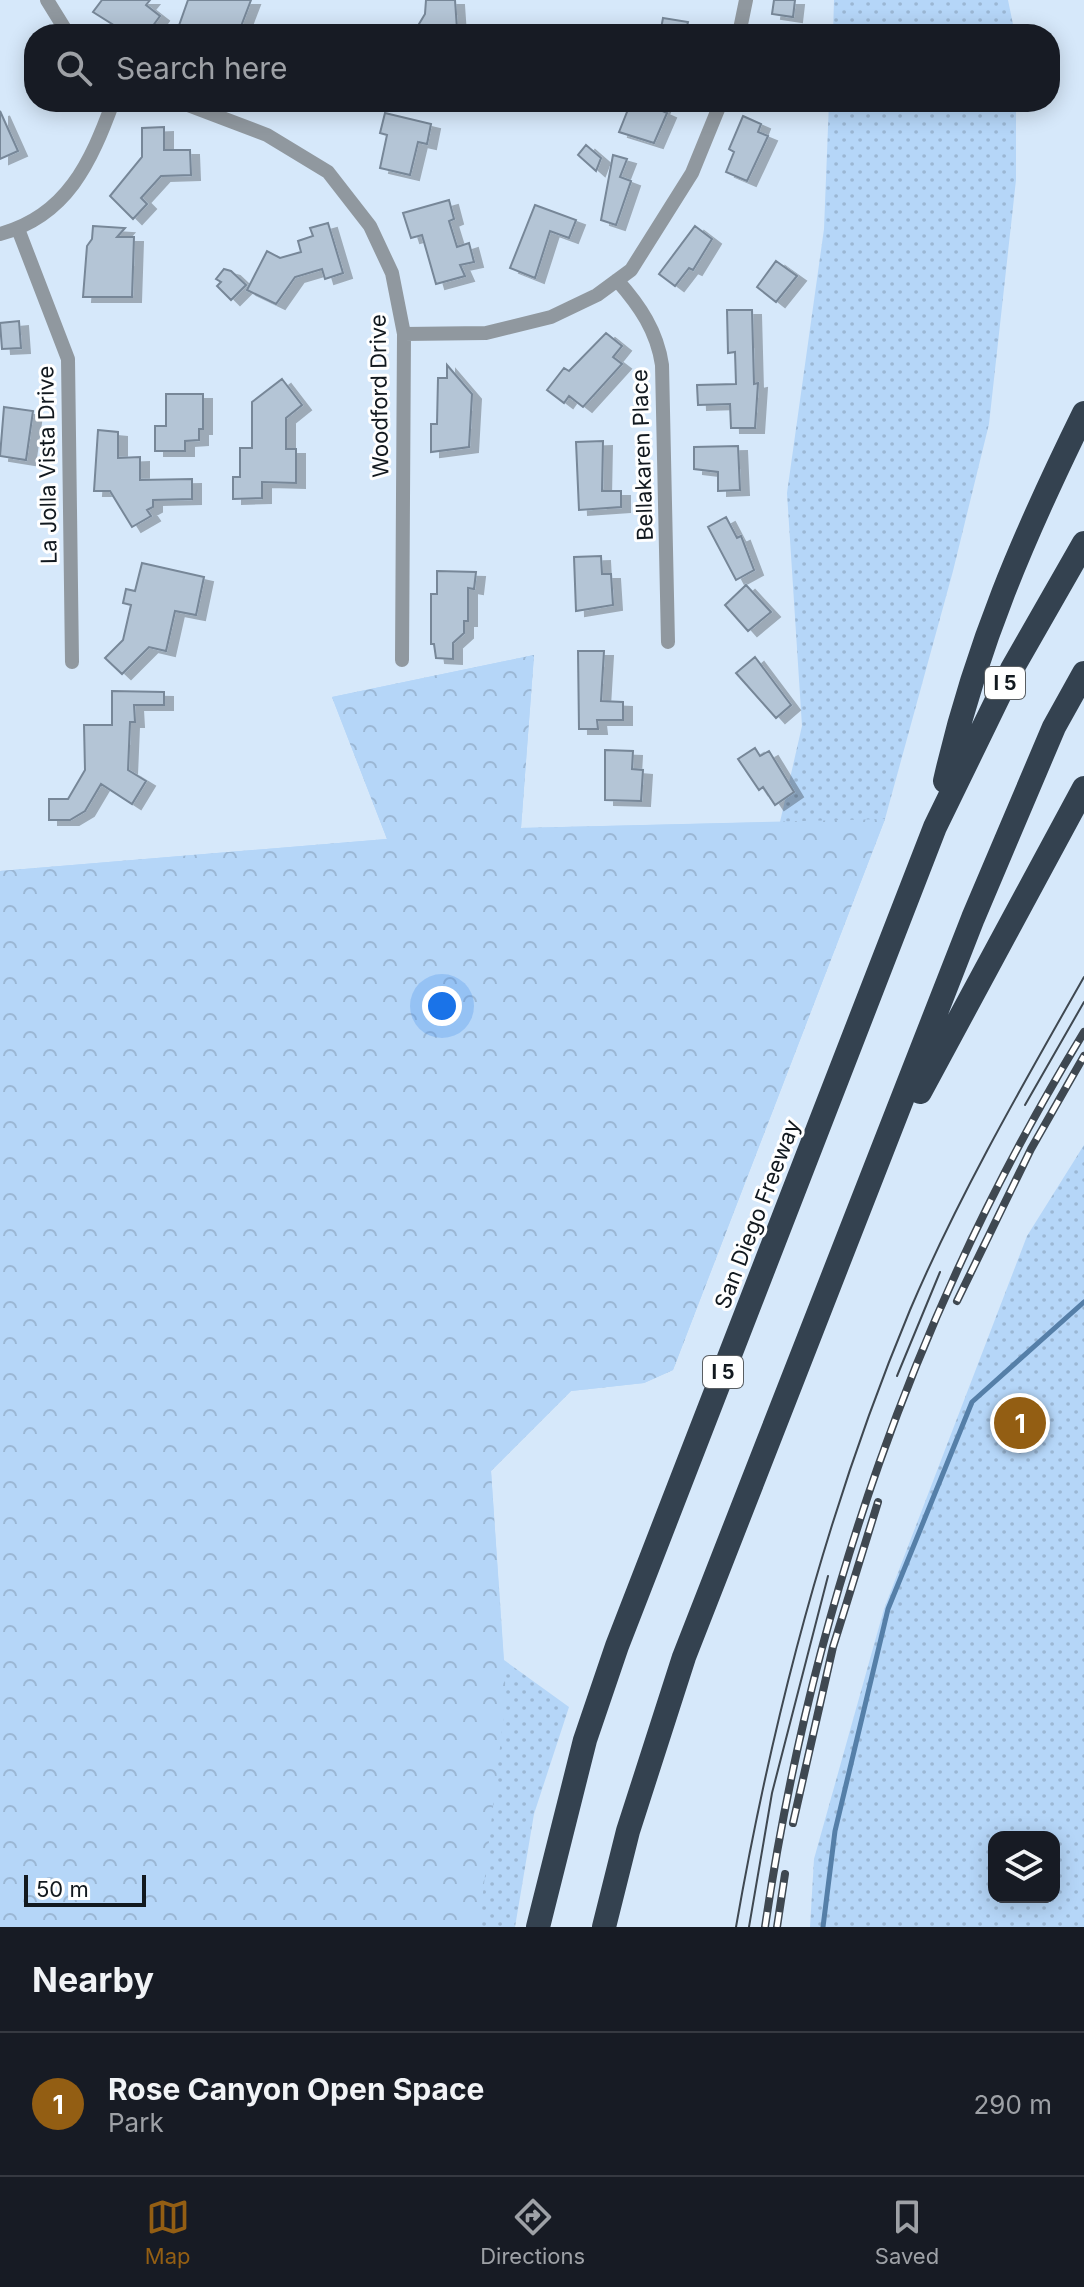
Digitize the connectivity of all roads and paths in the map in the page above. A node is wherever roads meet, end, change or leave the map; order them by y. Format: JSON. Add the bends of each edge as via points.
{"nodes":[{"id":1,"x":47,"y":0,"type":"edge"},
{"id":2,"x":746,"y":0,"type":"edge"},
{"id":3,"x":62,"y":24,"type":"edge"},
{"id":4,"x":741,"y":24,"type":"edge"},
{"id":5,"x":109,"y":112,"type":"edge"},
{"id":6,"x":206,"y":112,"type":"edge"},
{"id":7,"x":717,"y":112,"type":"edge"},
{"id":8,"x":18,"y":229,"type":"junction"},
{"id":9,"x":0,"y":234,"type":"edge"},
{"id":10,"x":617,"y":280,"type":"junction"},
{"id":11,"x":404,"y":334,"type":"junction"},
{"id":12,"x":1084,"y":413,"type":"edge"},
{"id":13,"x":1084,"y":543,"type":"edge"},
{"id":14,"x":668,"y":642,"type":"dead end"},
{"id":15,"x":402,"y":660,"type":"dead end"},
{"id":16,"x":72,"y":662,"type":"dead end"},
{"id":17,"x":1084,"y":673,"type":"edge"},
{"id":18,"x":1084,"y":788,"type":"edge"},
{"id":19,"x":935,"y":827,"type":"junction"},
{"id":20,"x":802,"y":1354,"type":"junction"},
{"id":21,"x":538,"y":1927,"type":"edge"},
{"id":22,"x":604,"y":1927,"type":"edge"}],
"edges":[{"from":1,"to":3,"type":"street"},
{"from":2,"to":4,"type":"street"},
{"from":5,"to":8,"type":"street","via":[[95,153],[68,196]]},
{"from":6,"to":11,"type":"street","name":"Woodford Drive","via":[[267,135],[328,172],[370,226],[392,273]]},
{"from":7,"to":10,"type":"street","via":[[692,173],[631,270]]},
{"from":8,"to":9,"type":"street"},
{"from":8,"to":16,"type":"street","name":"La Jolla Vista Drive","via":[[68,359]]},
{"from":10,"to":11,"type":"street","via":[[551,317],[486,333]]},
{"from":10,"to":14,"type":"street","name":"Bellakaren Place","via":[[640,306],[659,343]]},
{"from":11,"to":15,"type":"street","name":"Woodford Drive"},
{"from":12,"to":19,"type":"highway","via":[[991,616]]},
{"from":13,"to":19,"type":"highway","name":"San Diego Freeway","number":"I 5","via":[[1012,669]]},
{"from":17,"to":20,"type":"highway","via":[[1054,727],[973,918]]},
{"from":18,"to":20,"type":"highway","via":[[930,1071]]},
{"from":19,"to":21,"type":"highway","name":"San Diego Freeway","number":"I 5","via":[[617,1646],[585,1740]]},
{"from":20,"to":22,"type":"highway","via":[[684,1657],[628,1831]]}]}
